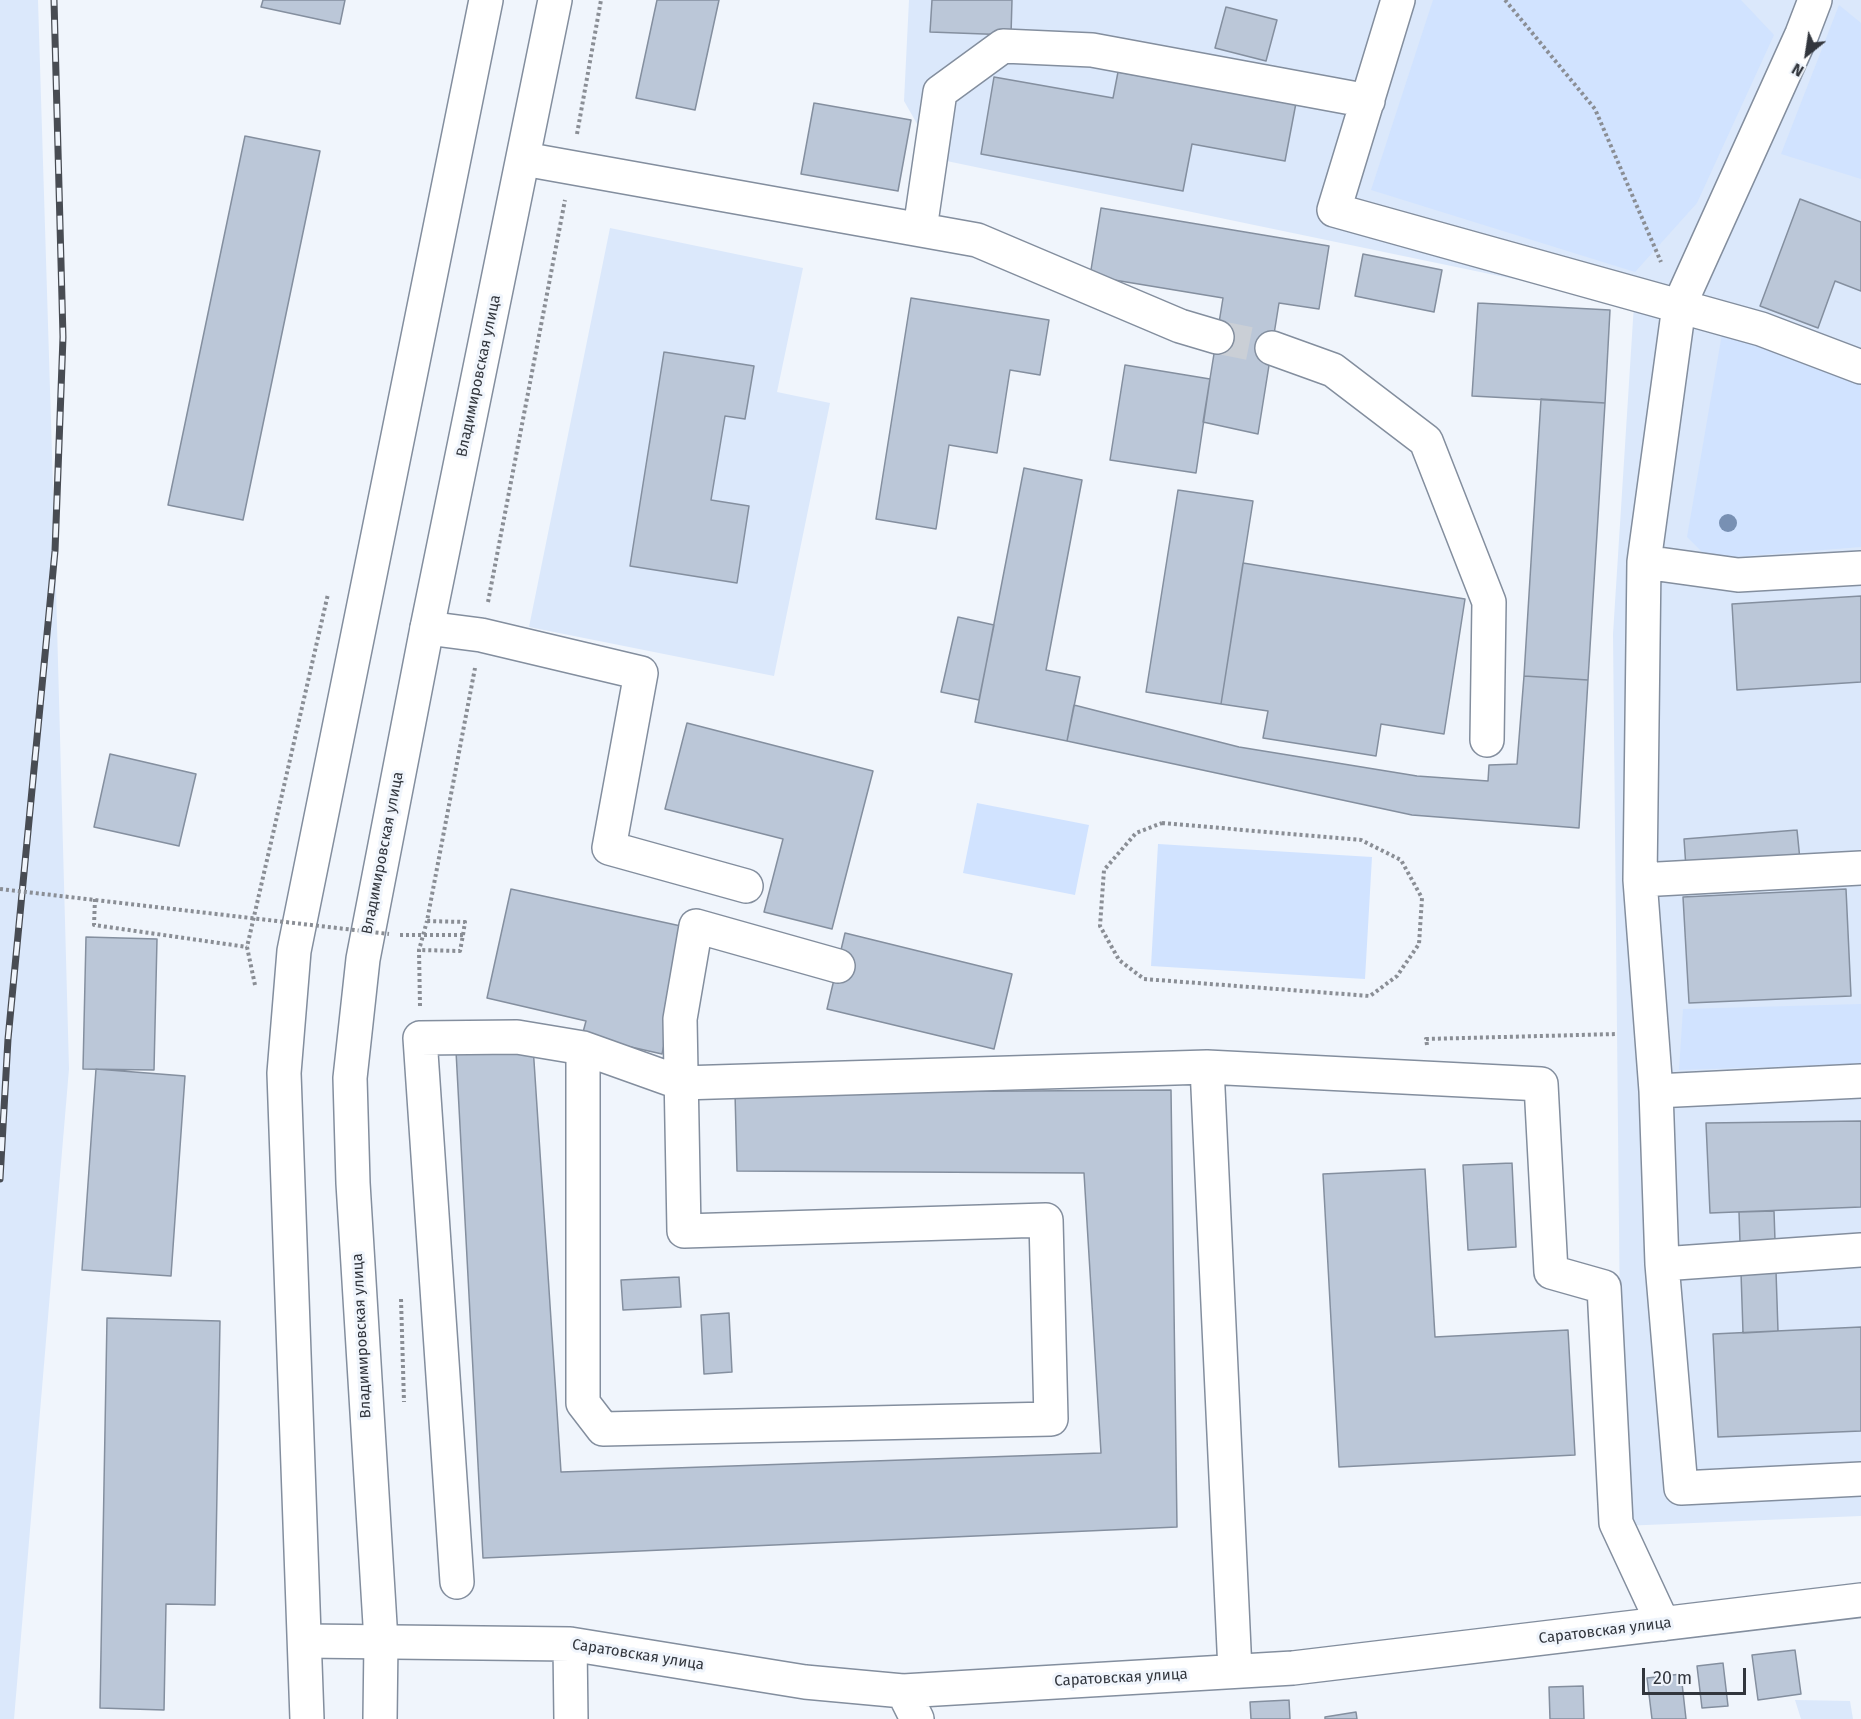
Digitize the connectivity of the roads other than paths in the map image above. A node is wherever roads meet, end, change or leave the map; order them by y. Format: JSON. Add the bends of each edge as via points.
{"nodes":[{"id":1,"x":486,"y":0,"type":"edge"},
{"id":2,"x":555,"y":0,"type":"edge"},
{"id":3,"x":1398,"y":0,"type":"edge"},
{"id":4,"x":1815,"y":0,"type":"edge"},
{"id":5,"x":1368,"y":100,"type":"junction"},
{"id":6,"x":524,"y":159,"type":"junction"},
{"id":7,"x":920,"y":229,"type":"junction"},
{"id":8,"x":1679,"y":306,"type":"junction"},
{"id":9,"x":1217,"y":337,"type":"tunnel mouth"},
{"id":10,"x":1272,"y":348,"type":"tunnel mouth"},
{"id":11,"x":1861,"y":367,"type":"edge"},
{"id":12,"x":1644,"y":562,"type":"junction"},
{"id":13,"x":1861,"y":568,"type":"edge"},
{"id":14,"x":427,"y":628,"type":"junction"},
{"id":15,"x":1487,"y":740,"type":"dead end"},
{"id":16,"x":1861,"y":868,"type":"edge"},
{"id":17,"x":1640,"y":880,"type":"junction"},
{"id":18,"x":746,"y":885,"type":"dead end"},
{"id":19,"x":838,"y":966,"type":"dead end"},
{"id":20,"x":584,"y":1048,"type":"junction"},
{"id":21,"x":1207,"y":1067,"type":"junction"},
{"id":22,"x":1861,"y":1081,"type":"edge"},
{"id":23,"x":681,"y":1083,"type":"junction"},
{"id":24,"x":1656,"y":1091,"type":"junction"},
{"id":25,"x":1861,"y":1250,"type":"edge"},
{"id":26,"x":1662,"y":1264,"type":"junction"},
{"id":27,"x":1861,"y":1479,"type":"edge"},
{"id":28,"x":457,"y":1582,"type":"dead end"},
{"id":29,"x":1861,"y":1600,"type":"edge"},
{"id":30,"x":1663,"y":1624,"type":"junction"},
{"id":31,"x":306,"y":1641,"type":"junction"},
{"id":32,"x":381,"y":1641,"type":"junction"},
{"id":33,"x":570,"y":1644,"type":"junction"},
{"id":34,"x":1235,"y":1671,"type":"junction"},
{"id":35,"x":910,"y":1705,"type":"edge"},
{"id":36,"x":307,"y":1719,"type":"edge"},
{"id":37,"x":380,"y":1719,"type":"edge"},
{"id":38,"x":571,"y":1719,"type":"edge"}],
"edges":[{"from":1,"to":31,"type":"main road","via":[[294,951],[284,1073]]},
{"from":2,"to":6,"type":"main road","name":"Владимировская улица"},
{"from":3,"to":5,"type":"main road"},
{"from":4,"to":8,"type":"main road"},
{"from":5,"to":7,"type":"main road","via":[[1092,50],[1003,46],[940,92]]},
{"from":5,"to":8,"type":"main road","via":[[1334,210]]},
{"from":6,"to":7,"type":"main road"},
{"from":6,"to":14,"type":"main road","name":"Владимировская улица"},
{"from":7,"to":9,"type":"main road","via":[[977,240],[1180,326]]},
{"from":8,"to":11,"type":"main road","via":[[1761,329]]},
{"from":8,"to":12,"type":"main road"},
{"from":10,"to":15,"type":"main road","via":[[1333,370],[1426,441],[1490,602]]},
{"from":12,"to":13,"type":"main road","via":[[1738,575]]},
{"from":12,"to":17,"type":"main road"},
{"from":14,"to":18,"type":"main road","via":[[482,635],[641,673],[609,848]]},
{"from":14,"to":32,"type":"main road","name":"Владимировская улица","via":[[363,958],[350,1078]]},
{"from":16,"to":17,"type":"main road"},
{"from":17,"to":24,"type":"main road"},
{"from":19,"to":23,"type":"main road","via":[[696,926],[680,1019]]},
{"from":20,"to":23,"type":"main road"},
{"from":20,"to":23,"type":"main road","via":[[583,1403],[603,1430],[1051,1419],[1046,1220],[684,1231]]},
{"from":20,"to":28,"type":"main road","via":[[517,1037],[420,1038]]},
{"from":21,"to":23,"type":"main road"},
{"from":21,"to":30,"type":"main road","via":[[1541,1084],[1551,1272],[1604,1287],[1616,1523]]},
{"from":21,"to":34,"type":"main road"},
{"from":22,"to":24,"type":"main road"},
{"from":24,"to":26,"type":"main road"},
{"from":25,"to":26,"type":"main road"},
{"from":26,"to":27,"type":"main road","via":[[1681,1488]]},
{"from":29,"to":30,"type":"main road","name":"Саратовская улица"},
{"from":30,"to":34,"type":"main road","name":"Саратовская улица","via":[[1293,1668]]},
{"from":31,"to":32,"type":"main road","name":"Саратовская улица"},
{"from":31,"to":36,"type":"main road"},
{"from":32,"to":33,"type":"main road","name":"Саратовская улица"},
{"from":32,"to":37,"type":"main road","name":"Владимировская улица"},
{"from":33,"to":35,"type":"main road","name":"Саратовская улица","via":[[805,1682]]},
{"from":33,"to":38,"type":"main road"},
{"from":34,"to":35,"type":"main road","name":"Саратовская улица"}]}
